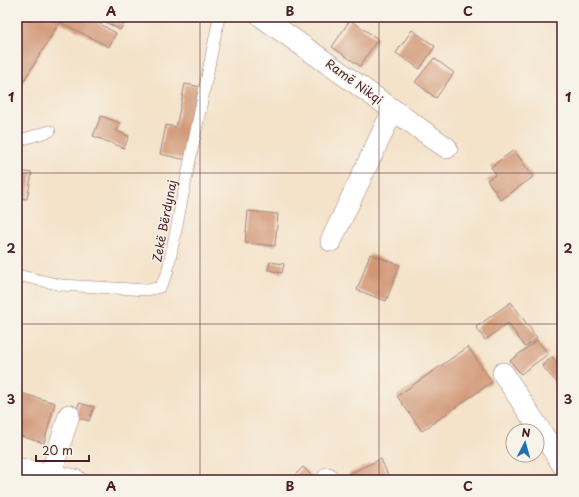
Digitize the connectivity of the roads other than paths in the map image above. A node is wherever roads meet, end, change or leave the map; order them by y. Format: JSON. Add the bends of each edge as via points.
{"nodes":[{"id":1,"x":219,"y":17,"type":"edge"},
{"id":2,"x":262,"y":17,"type":"edge"},
{"id":3,"x":392,"y":110,"type":"junction"},
{"id":4,"x":50,"y":132,"type":"dead end"},
{"id":5,"x":17,"y":141,"type":"edge"},
{"id":6,"x":446,"y":148,"type":"dead end"},
{"id":7,"x":331,"y":241,"type":"dead end"},
{"id":8,"x":17,"y":275,"type":"edge"},
{"id":9,"x":503,"y":373,"type":"dead end"},
{"id":10,"x":70,"y":415,"type":"dead end"},
{"id":11,"x":562,"y":464,"type":"edge"},
{"id":12,"x":17,"y":468,"type":"edge"},
{"id":13,"x":50,"y":477,"type":"edge"},
{"id":14,"x":76,"y":480,"type":"edge"}],
"edges":[{"from":1,"to":8,"type":"lane","name":"Zekë Bërdynaj","via":[[168,274],[160,287],[148,290],[61,285]]},
{"from":2,"to":3,"type":"street","name":"Ramë Nikqi"},
{"from":3,"to":6,"type":"street","name":"Ramë Nikqi"},
{"from":3,"to":7,"type":"street"},
{"from":4,"to":5,"type":"lane"},
{"from":9,"to":11,"type":"street"},
{"from":10,"to":13,"type":"street"},
{"from":12,"to":13,"type":"street"},
{"from":13,"to":14,"type":"street"}]}
